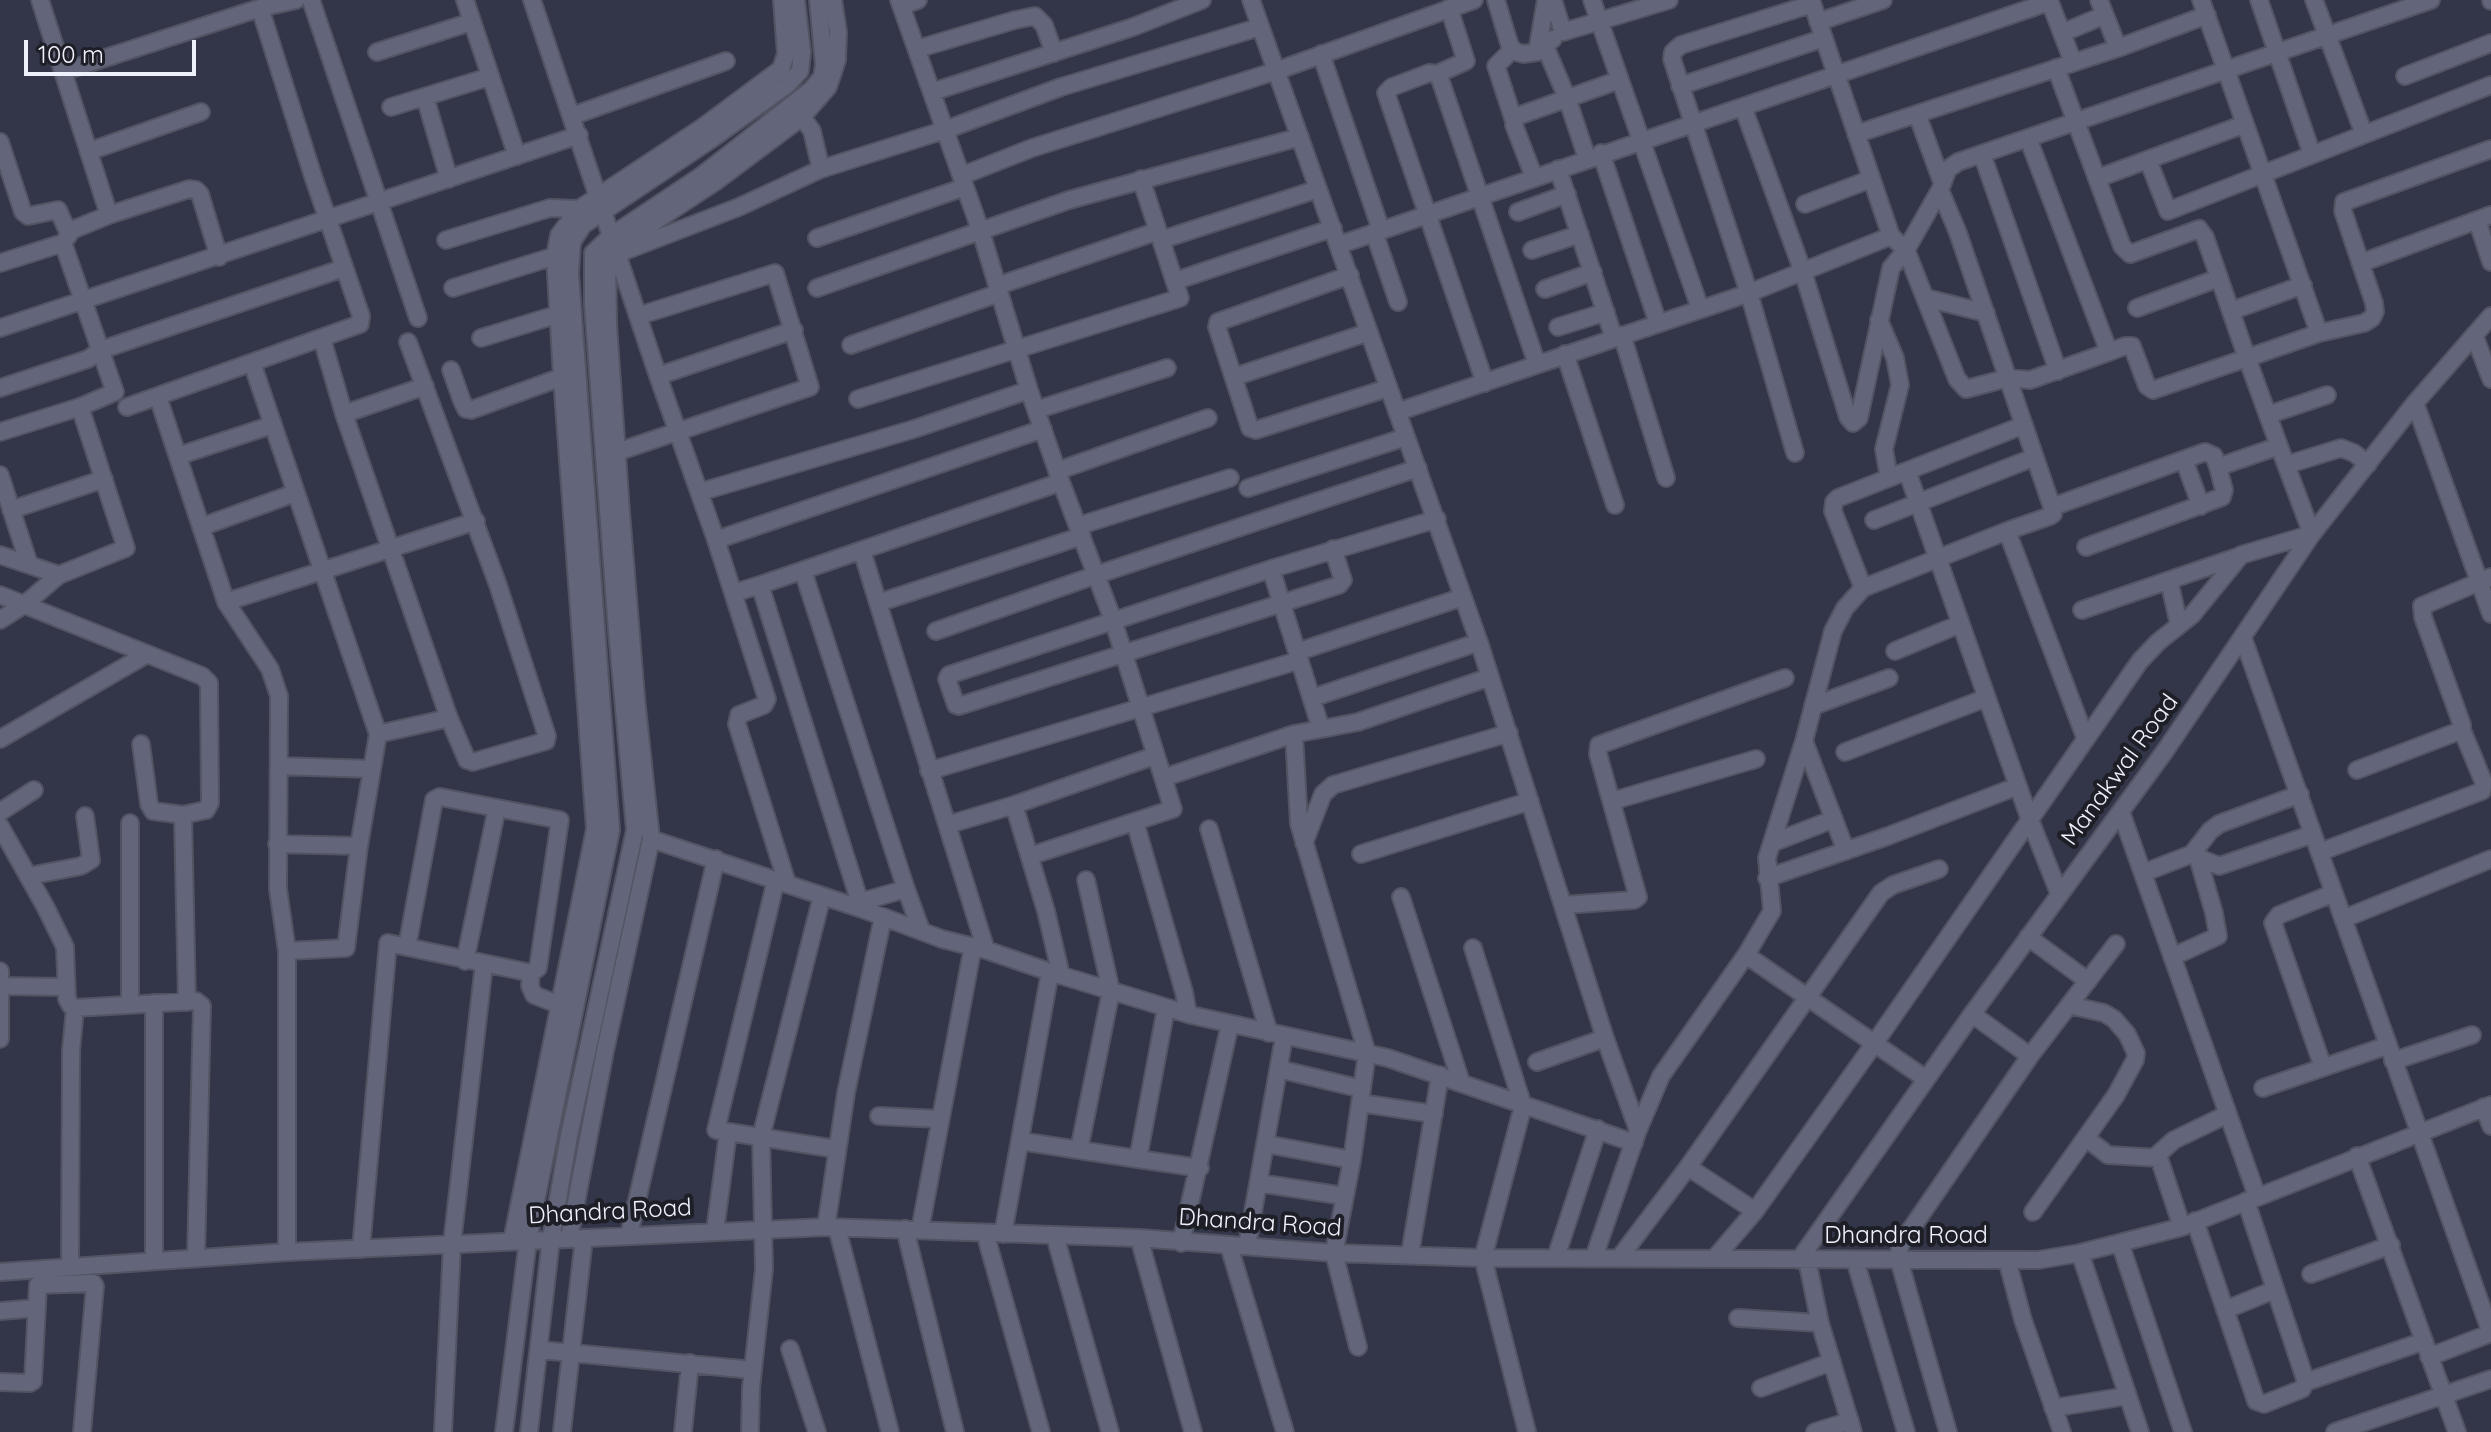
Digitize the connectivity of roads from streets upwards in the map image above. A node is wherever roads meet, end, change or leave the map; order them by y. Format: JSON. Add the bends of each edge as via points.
{"nodes":[{"id":1,"x":40,"y":0,"type":"edge"},
{"id":2,"x":296,"y":0,"type":"edge"},
{"id":3,"x":311,"y":0,"type":"edge"},
{"id":4,"x":465,"y":0,"type":"edge"},
{"id":5,"x":782,"y":0,"type":"edge"},
{"id":6,"x":796,"y":0,"type":"edge"},
{"id":7,"x":818,"y":0,"type":"edge"},
{"id":8,"x":833,"y":0,"type":"edge"},
{"id":9,"x":918,"y":0,"type":"edge"},
{"id":10,"x":1202,"y":0,"type":"edge"},
{"id":11,"x":1251,"y":0,"type":"edge"},
{"id":12,"x":1474,"y":0,"type":"edge"},
{"id":13,"x":1496,"y":0,"type":"edge"},
{"id":14,"x":1546,"y":0,"type":"edge"},
{"id":15,"x":1553,"y":0,"type":"edge"},
{"id":16,"x":1592,"y":0,"type":"edge"},
{"id":17,"x":1669,"y":0,"type":"edge"},
{"id":18,"x":1883,"y":0,"type":"edge"},
{"id":19,"x":2259,"y":0,"type":"edge"},
{"id":20,"x":2314,"y":0,"type":"edge"},
{"id":21,"x":2431,"y":0,"type":"edge"},
{"id":22,"x":534,"y":1,"type":"edge"},
{"id":23,"x":1811,"y":2,"type":"edge"},
{"id":24,"x":900,"y":3,"type":"edge"},
{"id":25,"x":1444,"y":6,"type":"edge"},
{"id":26,"x":2204,"y":7,"type":"edge"},
{"id":27,"x":260,"y":8,"type":"junction"},
{"id":28,"x":2102,"y":8,"type":"edge"},
{"id":29,"x":1599,"y":21,"type":"junction"},
{"id":30,"x":471,"y":22,"type":"junction"},
{"id":31,"x":1260,"y":27,"type":"junction"},
{"id":32,"x":1821,"y":30,"type":"junction"},
{"id":33,"x":1563,"y":32,"type":"junction"},
{"id":34,"x":2062,"y":33,"type":"junction"},
{"id":35,"x":2327,"y":34,"type":"junction"},
{"id":36,"x":2491,"y":43,"type":"edge"},
{"id":37,"x":2118,"y":48,"type":"junction"},
{"id":38,"x":917,"y":49,"type":"junction"},
{"id":39,"x":1513,"y":49,"type":"junction"},
{"id":40,"x":1541,"y":49,"type":"junction"},
{"id":41,"x":2279,"y":51,"type":"junction"},
{"id":42,"x":377,"y":52,"type":"dead end"},
{"id":43,"x":1054,"y":53,"type":"junction"},
{"id":44,"x":1321,"y":54,"type":"junction"},
{"id":45,"x":726,"y":61,"type":"dead end"},
{"id":46,"x":2073,"y":62,"type":"junction"},
{"id":47,"x":2056,"y":68,"type":"junction"},
{"id":48,"x":2226,"y":70,"type":"junction"},
{"id":49,"x":65,"y":71,"type":"junction"},
{"id":50,"x":1276,"y":71,"type":"junction"},
{"id":51,"x":1437,"y":74,"type":"junction"},
{"id":52,"x":1836,"y":74,"type":"junction"},
{"id":53,"x":2405,"y":76,"type":"dead end"},
{"id":54,"x":489,"y":77,"type":"junction"},
{"id":55,"x":1619,"y":80,"type":"junction"},
{"id":56,"x":2491,"y":85,"type":"edge"},
{"id":57,"x":1680,"y":86,"type":"junction"},
{"id":58,"x":932,"y":92,"type":"junction"},
{"id":59,"x":425,"y":97,"type":"junction"},
{"id":60,"x":1567,"y":98,"type":"junction"},
{"id":61,"x":391,"y":107,"type":"dead end"},
{"id":62,"x":1743,"y":107,"type":"junction"},
{"id":63,"x":201,"y":112,"type":"dead end"},
{"id":64,"x":796,"y":112,"type":"junction"},
{"id":65,"x":1917,"y":114,"type":"junction"},
{"id":66,"x":572,"y":116,"type":"junction"},
{"id":67,"x":2077,"y":120,"type":"junction"},
{"id":68,"x":1514,"y":121,"type":"junction"},
{"id":69,"x":1692,"y":122,"type":"junction"},
{"id":70,"x":2245,"y":124,"type":"junction"},
{"id":71,"x":945,"y":130,"type":"junction"},
{"id":72,"x":1856,"y":134,"type":"junction"},
{"id":73,"x":2364,"y":134,"type":"junction"},
{"id":74,"x":579,"y":135,"type":"junction"},
{"id":75,"x":1300,"y":137,"type":"junction"},
{"id":76,"x":2028,"y":138,"type":"junction"},
{"id":77,"x":1642,"y":140,"type":"junction"},
{"id":78,"x":0,"y":142,"type":"edge"},
{"id":79,"x":2491,"y":149,"type":"edge"},
{"id":80,"x":90,"y":151,"type":"junction"},
{"id":81,"x":1982,"y":154,"type":"junction"},
{"id":82,"x":2312,"y":154,"type":"junction"},
{"id":83,"x":517,"y":156,"type":"junction"},
{"id":84,"x":1594,"y":156,"type":"junction"},
{"id":85,"x":2148,"y":160,"type":"junction"},
{"id":86,"x":821,"y":169,"type":"junction"},
{"id":87,"x":1558,"y":169,"type":"junction"},
{"id":88,"x":2264,"y":175,"type":"junction"},
{"id":89,"x":1534,"y":177,"type":"junction"},
{"id":90,"x":2098,"y":178,"type":"junction"},
{"id":91,"x":449,"y":179,"type":"junction"},
{"id":92,"x":1141,"y":179,"type":"junction"},
{"id":93,"x":1871,"y":179,"type":"junction"},
{"id":94,"x":963,"y":181,"type":"junction"},
{"id":95,"x":1941,"y":186,"type":"junction"},
{"id":96,"x":1318,"y":189,"type":"junction"},
{"id":97,"x":1481,"y":194,"type":"junction"},
{"id":98,"x":1567,"y":194,"type":"junction"},
{"id":99,"x":380,"y":202,"type":"junction"},
{"id":100,"x":600,"y":204,"type":"junction"},
{"id":101,"x":1805,"y":204,"type":"dead end"},
{"id":102,"x":579,"y":209,"type":"junction"},
{"id":103,"x":2168,"y":211,"type":"junction"},
{"id":104,"x":1518,"y":212,"type":"dead end"},
{"id":105,"x":1428,"y":213,"type":"junction"},
{"id":106,"x":109,"y":215,"type":"junction"},
{"id":107,"x":2484,"y":217,"type":"edge"},
{"id":108,"x":327,"y":219,"type":"junction"},
{"id":109,"x":1333,"y":228,"type":"junction"},
{"id":110,"x":1378,"y":231,"type":"junction"},
{"id":111,"x":981,"y":232,"type":"junction"},
{"id":112,"x":1580,"y":234,"type":"junction"},
{"id":113,"x":1160,"y":235,"type":"junction"},
{"id":114,"x":1891,"y":236,"type":"junction"},
{"id":115,"x":2178,"y":236,"type":"junction"},
{"id":116,"x":66,"y":238,"type":"junction"},
{"id":117,"x":817,"y":238,"type":"dead end"},
{"id":118,"x":446,"y":240,"type":"dead end"},
{"id":119,"x":1339,"y":245,"type":"junction"},
{"id":120,"x":615,"y":246,"type":"junction"},
{"id":121,"x":1532,"y":250,"type":"dead end"},
{"id":122,"x":1906,"y":250,"type":"junction"},
{"id":123,"x":555,"y":256,"type":"junction"},
{"id":124,"x":219,"y":257,"type":"junction"},
{"id":125,"x":2491,"y":262,"type":"edge"},
{"id":126,"x":0,"y":263,"type":"edge"},
{"id":127,"x":2361,"y":263,"type":"junction"},
{"id":128,"x":344,"y":268,"type":"junction"},
{"id":129,"x":1593,"y":272,"type":"junction"},
{"id":130,"x":1803,"y":272,"type":"junction"},
{"id":131,"x":1350,"y":275,"type":"junction"},
{"id":132,"x":2219,"y":278,"type":"junction"},
{"id":133,"x":1175,"y":281,"type":"junction"},
{"id":134,"x":2303,"y":285,"type":"junction"},
{"id":135,"x":453,"y":288,"type":"dead end"},
{"id":136,"x":817,"y":288,"type":"dead end"},
{"id":137,"x":1545,"y":289,"type":"dead end"},
{"id":138,"x":998,"y":290,"type":"junction"},
{"id":139,"x":1749,"y":293,"type":"junction"},
{"id":140,"x":1926,"y":298,"type":"junction"},
{"id":141,"x":83,"y":301,"type":"junction"},
{"id":142,"x":1398,"y":302,"type":"dead end"},
{"id":143,"x":1700,"y":308,"type":"junction"},
{"id":144,"x":2137,"y":308,"type":"dead end"},
{"id":145,"x":2231,"y":311,"type":"junction"},
{"id":146,"x":1606,"y":312,"type":"junction"},
{"id":147,"x":1986,"y":313,"type":"junction"},
{"id":148,"x":559,"y":314,"type":"junction"},
{"id":149,"x":638,"y":316,"type":"junction"},
{"id":150,"x":2491,"y":316,"type":"edge"},
{"id":151,"x":418,"y":318,"type":"dead end"},
{"id":152,"x":1879,"y":320,"type":"junction"},
{"id":153,"x":1658,"y":323,"type":"junction"},
{"id":154,"x":1558,"y":327,"type":"dead end"},
{"id":155,"x":0,"y":328,"type":"edge"},
{"id":156,"x":794,"y":330,"type":"junction"},
{"id":157,"x":1369,"y":332,"type":"junction"},
{"id":158,"x":2319,"y":333,"type":"junction"},
{"id":159,"x":2474,"y":335,"type":"junction"},
{"id":160,"x":1618,"y":336,"type":"junction"},
{"id":161,"x":481,"y":338,"type":"dead end"},
{"id":162,"x":322,"y":339,"type":"junction"},
{"id":163,"x":408,"y":342,"type":"dead end"},
{"id":164,"x":851,"y":345,"type":"dead end"},
{"id":165,"x":1017,"y":349,"type":"junction"},
{"id":166,"x":101,"y":350,"type":"junction"},
{"id":167,"x":2109,"y":352,"type":"junction"},
{"id":168,"x":1565,"y":354,"type":"junction"},
{"id":169,"x":2247,"y":358,"type":"junction"},
{"id":170,"x":252,"y":363,"type":"junction"},
{"id":171,"x":1537,"y":364,"type":"junction"},
{"id":172,"x":1167,"y":368,"type":"dead end"},
{"id":173,"x":451,"y":370,"type":"dead end"},
{"id":174,"x":2058,"y":371,"type":"junction"},
{"id":175,"x":658,"y":376,"type":"junction"},
{"id":176,"x":562,"y":377,"type":"junction"},
{"id":177,"x":1234,"y":377,"type":"junction"},
{"id":178,"x":2008,"y":378,"type":"junction"},
{"id":179,"x":2491,"y":379,"type":"edge"},
{"id":180,"x":1866,"y":380,"type":"junction"},
{"id":181,"x":1485,"y":383,"type":"junction"},
{"id":182,"x":425,"y":386,"type":"junction"},
{"id":183,"x":1838,"y":386,"type":"junction"},
{"id":184,"x":0,"y":388,"type":"edge"},
{"id":185,"x":1388,"y":388,"type":"junction"},
{"id":186,"x":1029,"y":390,"type":"junction"},
{"id":187,"x":2327,"y":395,"type":"dead end"},
{"id":188,"x":158,"y":397,"type":"junction"},
{"id":189,"x":858,"y":399,"type":"dead end"},
{"id":190,"x":2415,"y":403,"type":"junction"},
{"id":191,"x":80,"y":407,"type":"junction"},
{"id":192,"x":127,"y":407,"type":"dead end"},
{"id":193,"x":1036,"y":410,"type":"junction"},
{"id":194,"x":1397,"y":412,"type":"junction"},
{"id":195,"x":344,"y":414,"type":"junction"},
{"id":196,"x":2268,"y":415,"type":"junction"},
{"id":197,"x":1208,"y":418,"type":"dead end"},
{"id":198,"x":272,"y":425,"type":"junction"},
{"id":199,"x":2024,"y":425,"type":"junction"},
{"id":200,"x":1043,"y":429,"type":"junction"},
{"id":201,"x":0,"y":432,"type":"edge"},
{"id":202,"x":678,"y":432,"type":"junction"},
{"id":203,"x":1406,"y":437,"type":"junction"},
{"id":204,"x":2279,"y":446,"type":"junction"},
{"id":205,"x":617,"y":452,"type":"junction"},
{"id":206,"x":1795,"y":453,"type":"dead end"},
{"id":207,"x":178,"y":456,"type":"junction"},
{"id":208,"x":2035,"y":457,"type":"junction"},
{"id":209,"x":2184,"y":460,"type":"junction"},
{"id":210,"x":2368,"y":464,"type":"junction"},
{"id":211,"x":2286,"y":465,"type":"junction"},
{"id":212,"x":2218,"y":467,"type":"junction"},
{"id":213,"x":1418,"y":468,"type":"junction"},
{"id":214,"x":1907,"y":471,"type":"junction"},
{"id":215,"x":0,"y":475,"type":"edge"},
{"id":216,"x":1059,"y":477,"type":"junction"},
{"id":217,"x":1230,"y":478,"type":"dead end"},
{"id":218,"x":1666,"y":478,"type":"dead end"},
{"id":219,"x":1889,"y":478,"type":"junction"},
{"id":220,"x":104,"y":479,"type":"junction"},
{"id":221,"x":1248,"y":488,"type":"dead end"},
{"id":222,"x":700,"y":492,"type":"junction"},
{"id":223,"x":295,"y":493,"type":"junction"},
{"id":224,"x":1917,"y":503,"type":"junction"},
{"id":225,"x":1615,"y":505,"type":"dead end"},
{"id":226,"x":2201,"y":506,"type":"junction"},
{"id":227,"x":2052,"y":507,"type":"junction"},
{"id":228,"x":11,"y":510,"type":"junction"},
{"id":229,"x":1437,"y":519,"type":"junction"},
{"id":230,"x":1874,"y":520,"type":"dead end"},
{"id":231,"x":476,"y":521,"type":"junction"},
{"id":232,"x":201,"y":527,"type":"junction"},
{"id":233,"x":1080,"y":531,"type":"junction"},
{"id":234,"x":2007,"y":531,"type":"junction"},
{"id":235,"x":2312,"y":534,"type":"junction"},
{"id":236,"x":716,"y":540,"type":"junction"},
{"id":237,"x":2086,"y":547,"type":"dead end"},
{"id":238,"x":389,"y":549,"type":"junction"},
{"id":239,"x":1333,"y":549,"type":"junction"},
{"id":240,"x":862,"y":551,"type":"junction"},
{"id":241,"x":0,"y":555,"type":"edge"},
{"id":242,"x":2241,"y":555,"type":"junction"},
{"id":243,"x":1937,"y":558,"type":"junction"},
{"id":244,"x":29,"y":564,"type":"junction"},
{"id":245,"x":1271,"y":569,"type":"junction"},
{"id":246,"x":322,"y":571,"type":"junction"},
{"id":247,"x":803,"y":571,"type":"junction"},
{"id":248,"x":59,"y":575,"type":"junction"},
{"id":249,"x":1096,"y":575,"type":"junction"},
{"id":250,"x":2485,"y":579,"type":"edge"},
{"id":251,"x":2169,"y":580,"type":"junction"},
{"id":252,"x":760,"y":585,"type":"junction"},
{"id":253,"x":1863,"y":588,"type":"junction"},
{"id":254,"x":734,"y":593,"type":"junction"},
{"id":255,"x":0,"y":595,"type":"edge"},
{"id":256,"x":1463,"y":597,"type":"junction"},
{"id":257,"x":226,"y":602,"type":"junction"},
{"id":258,"x":878,"y":603,"type":"junction"},
{"id":259,"x":1283,"y":603,"type":"junction"},
{"id":260,"x":25,"y":604,"type":"junction"},
{"id":261,"x":2082,"y":610,"type":"dead end"},
{"id":262,"x":2491,"y":614,"type":"edge"},
{"id":263,"x":0,"y":620,"type":"edge"},
{"id":264,"x":1113,"y":620,"type":"junction"},
{"id":265,"x":1960,"y":624,"type":"junction"},
{"id":266,"x":2179,"y":625,"type":"junction"},
{"id":267,"x":936,"y":631,"type":"dead end"},
{"id":268,"x":2243,"y":638,"type":"junction"},
{"id":269,"x":1479,"y":642,"type":"junction"},
{"id":270,"x":1895,"y":651,"type":"dead end"},
{"id":271,"x":147,"y":654,"type":"junction"},
{"id":272,"x":1124,"y":654,"type":"junction"},
{"id":273,"x":1298,"y":656,"type":"junction"},
{"id":274,"x":1490,"y":677,"type":"junction"},
{"id":275,"x":1785,"y":678,"type":"dead end"},
{"id":276,"x":1889,"y":678,"type":"dead end"},
{"id":277,"x":1312,"y":698,"type":"junction"},
{"id":278,"x":1986,"y":698,"type":"junction"},
{"id":279,"x":1813,"y":706,"type":"junction"},
{"id":280,"x":1140,"y":710,"type":"junction"},
{"id":281,"x":449,"y":718,"type":"junction"},
{"id":282,"x":1321,"y":729,"type":"junction"},
{"id":283,"x":2462,"y":730,"type":"junction"},
{"id":284,"x":1509,"y":733,"type":"junction"},
{"id":285,"x":378,"y":734,"type":"junction"},
{"id":286,"x":1294,"y":734,"type":"junction"},
{"id":287,"x":2085,"y":737,"type":"junction"},
{"id":288,"x":0,"y":739,"type":"edge"},
{"id":289,"x":1804,"y":741,"type":"junction"},
{"id":290,"x":141,"y":744,"type":"dead end"},
{"id":291,"x":1845,"y":752,"type":"dead end"},
{"id":292,"x":1154,"y":756,"type":"junction"},
{"id":293,"x":1756,"y":759,"type":"dead end"},
{"id":294,"x":280,"y":766,"type":"junction"},
{"id":295,"x":372,"y":769,"type":"junction"},
{"id":296,"x":2357,"y":770,"type":"dead end"},
{"id":297,"x":929,"y":771,"type":"junction"},
{"id":298,"x":1163,"y":778,"type":"junction"},
{"id":299,"x":2018,"y":786,"type":"junction"},
{"id":300,"x":34,"y":790,"type":"dead end"},
{"id":301,"x":2300,"y":794,"type":"junction"},
{"id":302,"x":1530,"y":801,"type":"junction"},
{"id":303,"x":1612,"y":801,"type":"junction"},
{"id":304,"x":1014,"y":805,"type":"junction"},
{"id":305,"x":497,"y":808,"type":"junction"},
{"id":306,"x":0,"y":812,"type":"edge"},
{"id":307,"x":2121,"y":812,"type":"junction"},
{"id":308,"x":183,"y":815,"type":"junction"},
{"id":309,"x":85,"y":816,"type":"dead end"},
{"id":310,"x":1834,"y":819,"type":"junction"},
{"id":311,"x":2030,"y":820,"type":"junction"},
{"id":312,"x":1135,"y":822,"type":"junction"},
{"id":313,"x":130,"y":823,"type":"dead end"},
{"id":314,"x":947,"y":825,"type":"junction"},
{"id":315,"x":0,"y":826,"type":"edge"},
{"id":316,"x":1209,"y":829,"type":"dead end"},
{"id":317,"x":2313,"y":834,"type":"junction"},
{"id":318,"x":651,"y":839,"type":"junction"},
{"id":319,"x":1304,"y":843,"type":"junction"},
{"id":320,"x":1772,"y":843,"type":"junction"},
{"id":321,"x":277,"y":844,"type":"junction"},
{"id":322,"x":359,"y":846,"type":"junction"},
{"id":323,"x":1846,"y":851,"type":"junction"},
{"id":324,"x":2320,"y":852,"type":"junction"},
{"id":325,"x":1361,"y":854,"type":"dead end"},
{"id":326,"x":2197,"y":855,"type":"junction"},
{"id":327,"x":1030,"y":856,"type":"junction"},
{"id":328,"x":716,"y":859,"type":"junction"},
{"id":329,"x":2491,"y":859,"type":"edge"},
{"id":330,"x":1939,"y":869,"type":"dead end"},
{"id":331,"x":2143,"y":873,"type":"junction"},
{"id":332,"x":29,"y":876,"type":"junction"},
{"id":333,"x":1767,"y":878,"type":"junction"},
{"id":334,"x":1086,"y":880,"type":"dead end"},
{"id":335,"x":782,"y":882,"type":"junction"},
{"id":336,"x":906,"y":889,"type":"junction"},
{"id":337,"x":2059,"y":893,"type":"junction"},
{"id":338,"x":2334,"y":893,"type":"junction"},
{"id":339,"x":822,"y":896,"type":"junction"},
{"id":340,"x":1401,"y":897,"type":"dead end"},
{"id":341,"x":861,"y":905,"type":"junction"},
{"id":342,"x":1564,"y":905,"type":"junction"},
{"id":343,"x":883,"y":917,"type":"junction"},
{"id":344,"x":2343,"y":919,"type":"junction"},
{"id":345,"x":921,"y":930,"type":"junction"},
{"id":346,"x":2028,"y":937,"type":"junction"},
{"id":347,"x":2116,"y":944,"type":"dead end"},
{"id":348,"x":407,"y":947,"type":"junction"},
{"id":349,"x":979,"y":948,"type":"junction"},
{"id":350,"x":1473,"y":948,"type":"dead end"},
{"id":351,"x":287,"y":951,"type":"junction"},
{"id":352,"x":1746,"y":955,"type":"junction"},
{"id":353,"x":2172,"y":957,"type":"junction"},
{"id":354,"x":465,"y":961,"type":"junction"},
{"id":355,"x":484,"y":964,"type":"junction"},
{"id":356,"x":531,"y":973,"type":"junction"},
{"id":357,"x":1056,"y":974,"type":"junction"},
{"id":358,"x":0,"y":981,"type":"edge"},
{"id":359,"x":2088,"y":981,"type":"junction"},
{"id":360,"x":66,"y":987,"type":"junction"},
{"id":361,"x":1111,"y":991,"type":"junction"},
{"id":362,"x":1807,"y":997,"type":"junction"},
{"id":363,"x":187,"y":1002,"type":"junction"},
{"id":364,"x":154,"y":1003,"type":"junction"},
{"id":365,"x":130,"y":1004,"type":"junction"},
{"id":366,"x":560,"y":1005,"type":"junction"},
{"id":367,"x":2069,"y":1005,"type":"junction"},
{"id":368,"x":75,"y":1008,"type":"junction"},
{"id":369,"x":1166,"y":1008,"type":"junction"},
{"id":370,"x":1188,"y":1014,"type":"junction"},
{"id":371,"x":1972,"y":1014,"type":"junction"},
{"id":372,"x":1230,"y":1024,"type":"junction"},
{"id":373,"x":1277,"y":1035,"type":"junction"},
{"id":374,"x":2472,"y":1035,"type":"dead end"},
{"id":375,"x":1605,"y":1038,"type":"junction"},
{"id":376,"x":0,"y":1039,"type":"edge"},
{"id":377,"x":1874,"y":1044,"type":"junction"},
{"id":378,"x":1367,"y":1053,"type":"junction"},
{"id":379,"x":2390,"y":1053,"type":"junction"},
{"id":380,"x":2030,"y":1056,"type":"junction"},
{"id":381,"x":1537,"y":1062,"type":"dead end"},
{"id":382,"x":2323,"y":1067,"type":"junction"},
{"id":383,"x":1279,"y":1069,"type":"junction"},
{"id":384,"x":1440,"y":1075,"type":"junction"},
{"id":385,"x":1926,"y":1079,"type":"junction"},
{"id":386,"x":1461,"y":1082,"type":"junction"},
{"id":387,"x":2263,"y":1088,"type":"dead end"},
{"id":388,"x":1361,"y":1096,"type":"junction"},
{"id":389,"x":1523,"y":1106,"type":"junction"},
{"id":390,"x":2488,"y":1106,"type":"edge"},
{"id":391,"x":1434,"y":1114,"type":"junction"},
{"id":392,"x":2228,"y":1114,"type":"junction"},
{"id":393,"x":879,"y":1116,"type":"dead end"},
{"id":394,"x":939,"y":1119,"type":"junction"},
{"id":395,"x":2491,"y":1126,"type":"edge"},
{"id":396,"x":1598,"y":1129,"type":"junction"},
{"id":397,"x":2420,"y":1131,"type":"junction"},
{"id":398,"x":728,"y":1133,"type":"junction"},
{"id":399,"x":761,"y":1137,"type":"junction"},
{"id":400,"x":1636,"y":1137,"type":"junction"},
{"id":401,"x":2086,"y":1138,"type":"junction"},
{"id":402,"x":1020,"y":1141,"type":"junction"},
{"id":403,"x":1266,"y":1144,"type":"junction"},
{"id":404,"x":836,"y":1149,"type":"junction"},
{"id":405,"x":1079,"y":1150,"type":"junction"},
{"id":406,"x":2156,"y":1156,"type":"junction"},
{"id":407,"x":2357,"y":1156,"type":"junction"},
{"id":408,"x":1138,"y":1159,"type":"junction"},
{"id":409,"x":1352,"y":1160,"type":"junction"},
{"id":410,"x":1688,"y":1167,"type":"junction"},
{"id":411,"x":1200,"y":1168,"type":"junction"},
{"id":412,"x":1259,"y":1183,"type":"junction"},
{"id":413,"x":1344,"y":1196,"type":"junction"},
{"id":414,"x":2251,"y":1198,"type":"junction"},
{"id":415,"x":1755,"y":1211,"type":"junction"},
{"id":416,"x":2033,"y":1212,"type":"dead end"},
{"id":417,"x":2188,"y":1224,"type":"junction"},
{"id":418,"x":831,"y":1228,"type":"junction"},
{"id":419,"x":764,"y":1229,"type":"junction"},
{"id":420,"x":912,"y":1230,"type":"junction"},
{"id":421,"x":715,"y":1231,"type":"junction"},
{"id":422,"x":985,"y":1233,"type":"junction"},
{"id":423,"x":1003,"y":1234,"type":"junction"},
{"id":424,"x":629,"y":1235,"type":"junction"},
{"id":425,"x":1055,"y":1236,"type":"junction"},
{"id":426,"x":576,"y":1238,"type":"junction"},
{"id":427,"x":1139,"y":1238,"type":"junction"},
{"id":428,"x":551,"y":1239,"type":"junction"},
{"id":429,"x":520,"y":1240,"type":"junction"},
{"id":430,"x":1181,"y":1243,"type":"junction"},
{"id":431,"x":2120,"y":1243,"type":"junction"},
{"id":432,"x":452,"y":1244,"type":"junction"},
{"id":433,"x":2391,"y":1245,"type":"junction"},
{"id":434,"x":1229,"y":1246,"type":"junction"},
{"id":435,"x":1247,"y":1246,"type":"junction"},
{"id":436,"x":361,"y":1249,"type":"junction"},
{"id":437,"x":287,"y":1252,"type":"junction"},
{"id":438,"x":1334,"y":1253,"type":"junction"},
{"id":439,"x":2080,"y":1253,"type":"junction"},
{"id":440,"x":1410,"y":1254,"type":"junction"},
{"id":441,"x":1556,"y":1257,"type":"junction"},
{"id":442,"x":1594,"y":1257,"type":"junction"},
{"id":443,"x":1620,"y":1257,"type":"junction"},
{"id":444,"x":196,"y":1258,"type":"junction"},
{"id":445,"x":1483,"y":1258,"type":"junction"},
{"id":446,"x":1714,"y":1259,"type":"junction"},
{"id":447,"x":1803,"y":1260,"type":"junction"},
{"id":448,"x":1855,"y":1260,"type":"junction"},
{"id":449,"x":1899,"y":1260,"type":"junction"},
{"id":450,"x":2007,"y":1260,"type":"junction"},
{"id":451,"x":154,"y":1261,"type":"junction"},
{"id":452,"x":70,"y":1267,"type":"junction"},
{"id":453,"x":0,"y":1272,"type":"edge"},
{"id":454,"x":2311,"y":1274,"type":"dead end"},
{"id":455,"x":2274,"y":1290,"type":"junction"},
{"id":456,"x":37,"y":1308,"type":"junction"},
{"id":457,"x":2225,"y":1310,"type":"junction"},
{"id":458,"x":0,"y":1311,"type":"edge"},
{"id":459,"x":1738,"y":1318,"type":"dead end"},
{"id":460,"x":1820,"y":1323,"type":"junction"},
{"id":461,"x":2491,"y":1333,"type":"edge"},
{"id":462,"x":1358,"y":1347,"type":"dead end"},
{"id":463,"x":790,"y":1349,"type":"dead end"},
{"id":464,"x":2426,"y":1349,"type":"junction"},
{"id":465,"x":540,"y":1350,"type":"junction"},
{"id":466,"x":571,"y":1352,"type":"junction"},
{"id":467,"x":1831,"y":1362,"type":"junction"},
{"id":468,"x":690,"y":1363,"type":"junction"},
{"id":469,"x":753,"y":1370,"type":"junction"},
{"id":470,"x":2491,"y":1379,"type":"edge"},
{"id":471,"x":0,"y":1382,"type":"edge"},
{"id":472,"x":2306,"y":1382,"type":"junction"},
{"id":473,"x":1761,"y":1388,"type":"dead end"},
{"id":474,"x":2127,"y":1396,"type":"junction"},
{"id":475,"x":2444,"y":1396,"type":"junction"},
{"id":476,"x":2053,"y":1408,"type":"junction"},
{"id":477,"x":1851,"y":1426,"type":"edge"},
{"id":478,"x":82,"y":1432,"type":"edge"},
{"id":479,"x":443,"y":1432,"type":"edge"},
{"id":480,"x":504,"y":1432,"type":"edge"},
{"id":481,"x":529,"y":1432,"type":"edge"},
{"id":482,"x":562,"y":1432,"type":"edge"},
{"id":483,"x":683,"y":1432,"type":"edge"},
{"id":484,"x":750,"y":1432,"type":"edge"},
{"id":485,"x":817,"y":1432,"type":"edge"},
{"id":486,"x":890,"y":1432,"type":"edge"},
{"id":487,"x":955,"y":1432,"type":"edge"},
{"id":488,"x":1041,"y":1432,"type":"edge"},
{"id":489,"x":1110,"y":1432,"type":"edge"},
{"id":490,"x":1193,"y":1432,"type":"edge"},
{"id":491,"x":1285,"y":1432,"type":"edge"},
{"id":492,"x":1527,"y":1432,"type":"edge"},
{"id":493,"x":1815,"y":1432,"type":"edge"},
{"id":494,"x":1906,"y":1432,"type":"edge"},
{"id":495,"x":1948,"y":1432,"type":"edge"},
{"id":496,"x":2062,"y":1432,"type":"edge"},
{"id":497,"x":2140,"y":1432,"type":"edge"},
{"id":498,"x":2183,"y":1432,"type":"edge"},
{"id":499,"x":2335,"y":1432,"type":"edge"},
{"id":500,"x":2457,"y":1432,"type":"edge"}],
"edges":[{"from":1,"to":49,"type":"street"},
{"from":2,"to":27,"type":"street"},
{"from":3,"to":99,"type":"street"},
{"from":4,"to":30,"type":"street"},
{"from":5,"to":100,"type":"street","via":[[786,54],[781,69]]},
{"from":6,"to":100,"type":"street","via":[[800,71],[787,85],[713,138]]},
{"from":7,"to":64,"type":"street","via":[[822,77]]},
{"from":8,"to":64,"type":"street","via":[[837,60],[828,87]]},
{"from":9,"to":24,"type":"street"},
{"from":10,"to":43,"type":"street"},
{"from":11,"to":31,"type":"street"},
{"from":12,"to":25,"type":"street"},
{"from":13,"to":39,"type":"street"},
{"from":14,"to":40,"type":"street"},
{"from":15,"to":33,"type":"street"},
{"from":16,"to":29,"type":"street"},
{"from":17,"to":29,"type":"street"},
{"from":18,"to":32,"type":"street"},
{"from":19,"to":41,"type":"street"},
{"from":20,"to":35,"type":"street"},
{"from":21,"to":35,"type":"street"},
{"from":22,"to":66,"type":"street"},
{"from":23,"to":32,"type":"street"},
{"from":23,"to":57,"type":"street","via":[[1676,49],[1672,59]]},
{"from":24,"to":38,"type":"street"},
{"from":25,"to":44,"type":"street"},
{"from":25,"to":51,"type":"street","via":[[1466,61]]},
{"from":26,"to":37,"type":"street"},
{"from":26,"to":48,"type":"street"},
{"from":27,"to":49,"type":"street"},
{"from":27,"to":108,"type":"street"},
{"from":28,"to":34,"type":"street"},
{"from":28,"to":37,"type":"street"},
{"from":29,"to":33,"type":"street"},
{"from":29,"to":55,"type":"street"},
{"from":30,"to":42,"type":"street"},
{"from":30,"to":54,"type":"street"},
{"from":31,"to":50,"type":"street"},
{"from":31,"to":71,"type":"street","via":[[1061,87]]},
{"from":32,"to":52,"type":"street"},
{"from":32,"to":57,"type":"street"},
{"from":33,"to":40,"type":"street"},
{"from":34,"to":46,"type":"street"},
{"from":34,"to":52,"type":"street","via":[[2051,5],[2043,4]]},
{"from":35,"to":41,"type":"street"},
{"from":35,"to":73,"type":"street"},
{"from":36,"to":53,"type":"street"},
{"from":37,"to":46,"type":"street"},
{"from":38,"to":43,"type":"street","via":[[1035,16]]},
{"from":38,"to":58,"type":"street"},
{"from":39,"to":40,"type":"street","via":[[1523,54]]},
{"from":39,"to":68,"type":"street","via":[[1496,66]]},
{"from":40,"to":60,"type":"street"},
{"from":41,"to":48,"type":"street"},
{"from":41,"to":82,"type":"street"},
{"from":43,"to":58,"type":"street"},
{"from":44,"to":50,"type":"street"},
{"from":44,"to":110,"type":"street"},
{"from":45,"to":66,"type":"street"},
{"from":46,"to":47,"type":"street"},
{"from":47,"to":65,"type":"street"},
{"from":47,"to":67,"type":"street"},
{"from":48,"to":67,"type":"street"},
{"from":48,"to":70,"type":"street"},
{"from":49,"to":80,"type":"street"},
{"from":50,"to":75,"type":"street"},
{"from":50,"to":94,"type":"street","via":[[1032,148]]},
{"from":51,"to":97,"type":"street"},
{"from":51,"to":105,"type":"street","via":[[1386,93]]},
{"from":52,"to":62,"type":"street"},
{"from":52,"to":72,"type":"street"},
{"from":54,"to":59,"type":"street"},
{"from":54,"to":83,"type":"street"},
{"from":55,"to":60,"type":"street"},
{"from":55,"to":77,"type":"street"},
{"from":56,"to":73,"type":"street"},
{"from":57,"to":69,"type":"street"},
{"from":58,"to":71,"type":"street"},
{"from":59,"to":61,"type":"street"},
{"from":59,"to":91,"type":"street"},
{"from":60,"to":68,"type":"street"},
{"from":60,"to":84,"type":"street"},
{"from":62,"to":69,"type":"street"},
{"from":62,"to":130,"type":"street"},
{"from":63,"to":80,"type":"street"},
{"from":64,"to":86,"type":"street","via":[[812,131]]},
{"from":64,"to":120,"type":"street","via":[[715,182]]},
{"from":65,"to":72,"type":"street"},
{"from":65,"to":95,"type":"street"},
{"from":66,"to":74,"type":"street"},
{"from":67,"to":76,"type":"street"},
{"from":67,"to":90,"type":"street"},
{"from":68,"to":89,"type":"street"},
{"from":69,"to":77,"type":"street"},
{"from":69,"to":139,"type":"street"},
{"from":70,"to":85,"type":"street"},
{"from":70,"to":88,"type":"street"},
{"from":71,"to":86,"type":"street"},
{"from":71,"to":94,"type":"street"},
{"from":72,"to":93,"type":"street"},
{"from":73,"to":82,"type":"street"},
{"from":74,"to":83,"type":"street"},
{"from":74,"to":100,"type":"street"},
{"from":75,"to":92,"type":"street"},
{"from":75,"to":96,"type":"street"},
{"from":76,"to":81,"type":"street"},
{"from":76,"to":167,"type":"street"},
{"from":77,"to":84,"type":"street"},
{"from":77,"to":143,"type":"street"},
{"from":78,"to":116,"type":"street","via":[[23,212],[28,216],[58,210]]},
{"from":79,"to":127,"type":"street","via":[[2344,202]]},
{"from":80,"to":106,"type":"street"},
{"from":81,"to":95,"type":"street","via":[[1951,165]]},
{"from":81,"to":174,"type":"street"},
{"from":82,"to":88,"type":"street"},
{"from":83,"to":91,"type":"street"},
{"from":84,"to":87,"type":"street"},
{"from":84,"to":153,"type":"street"},
{"from":85,"to":90,"type":"street"},
{"from":85,"to":103,"type":"street"},
{"from":86,"to":120,"type":"street","via":[[739,207]]},
{"from":87,"to":89,"type":"street"},
{"from":87,"to":98,"type":"street"},
{"from":88,"to":103,"type":"street"},
{"from":88,"to":134,"type":"street"},
{"from":89,"to":97,"type":"street"},
{"from":90,"to":115,"type":"street","via":[[2126,251]]},
{"from":91,"to":99,"type":"street"},
{"from":92,"to":111,"type":"street"},
{"from":92,"to":113,"type":"street"},
{"from":93,"to":101,"type":"street"},
{"from":93,"to":114,"type":"street"},
{"from":94,"to":111,"type":"street"},
{"from":94,"to":117,"type":"street"},
{"from":95,"to":122,"type":"street"},
{"from":95,"to":147,"type":"street"},
{"from":96,"to":109,"type":"street"},
{"from":96,"to":113,"type":"street"},
{"from":97,"to":105,"type":"street"},
{"from":97,"to":171,"type":"street"},
{"from":98,"to":104,"type":"street"},
{"from":98,"to":112,"type":"street"},
{"from":99,"to":108,"type":"street"},
{"from":99,"to":151,"type":"street"},
{"from":100,"to":102,"type":"street"},
{"from":100,"to":120,"type":"street"},
{"from":100,"to":429,"type":"street","via":[[578,230],[570,255],[611,830]]},
{"from":102,"to":118,"type":"street","via":[[550,208]]},
{"from":102,"to":123,"type":"street","via":[[559,235]]},
{"from":103,"to":115,"type":"street"},
{"from":105,"to":110,"type":"street"},
{"from":105,"to":181,"type":"street"},
{"from":106,"to":116,"type":"street"},
{"from":106,"to":124,"type":"street","via":[[196,190]]},
{"from":107,"to":125,"type":"street"},
{"from":107,"to":127,"type":"street"},
{"from":108,"to":124,"type":"street"},
{"from":108,"to":128,"type":"street"},
{"from":109,"to":119,"type":"street"},
{"from":109,"to":133,"type":"street"},
{"from":110,"to":119,"type":"street"},
{"from":110,"to":142,"type":"street"},
{"from":111,"to":136,"type":"street"},
{"from":111,"to":138,"type":"street"},
{"from":112,"to":121,"type":"street"},
{"from":112,"to":129,"type":"street"},
{"from":113,"to":133,"type":"street"},
{"from":113,"to":138,"type":"street"},
{"from":114,"to":122,"type":"street"},
{"from":114,"to":130,"type":"street"},
{"from":115,"to":132,"type":"street","via":[[2202,232]]},
{"from":116,"to":126,"type":"street"},
{"from":116,"to":141,"type":"street"},
{"from":119,"to":131,"type":"street"},
{"from":120,"to":149,"type":"street"},
{"from":120,"to":205,"type":"street","via":[[606,267]]},
{"from":120,"to":428,"type":"street","via":[[593,253],[591,264],[635,830]]},
{"from":122,"to":140,"type":"street"},
{"from":122,"to":152,"type":"street","via":[[1891,268]]},
{"from":123,"to":135,"type":"street"},
{"from":123,"to":148,"type":"street"},
{"from":124,"to":141,"type":"street"},
{"from":127,"to":158,"type":"street","via":[[2374,303],[2372,318]]},
{"from":128,"to":162,"type":"street","via":[[360,324]]},
{"from":128,"to":166,"type":"street"},
{"from":129,"to":137,"type":"street"},
{"from":129,"to":146,"type":"street"},
{"from":130,"to":139,"type":"street"},
{"from":130,"to":183,"type":"street"},
{"from":131,"to":157,"type":"street"},
{"from":131,"to":177,"type":"street","via":[[1218,322]]},
{"from":132,"to":144,"type":"street"},
{"from":132,"to":145,"type":"street"},
{"from":133,"to":165,"type":"street","via":[[1178,299]]},
{"from":134,"to":145,"type":"street"},
{"from":134,"to":158,"type":"street"},
{"from":138,"to":164,"type":"street"},
{"from":138,"to":165,"type":"street"},
{"from":139,"to":143,"type":"street"},
{"from":139,"to":206,"type":"street"},
{"from":140,"to":147,"type":"street"},
{"from":140,"to":178,"type":"street","via":[[1960,386],[1972,389]]},
{"from":141,"to":155,"type":"street"},
{"from":141,"to":166,"type":"street"},
{"from":143,"to":153,"type":"street"},
{"from":145,"to":169,"type":"street"},
{"from":146,"to":154,"type":"street"},
{"from":146,"to":160,"type":"street"},
{"from":147,"to":178,"type":"street"},
{"from":148,"to":161,"type":"street"},
{"from":148,"to":176,"type":"street"},
{"from":149,"to":156,"type":"street","via":[[771,272]]},
{"from":149,"to":175,"type":"street"},
{"from":150,"to":159,"type":"street","name":"Manakwal Road"},
{"from":152,"to":180,"type":"street"},
{"from":152,"to":219,"type":"street","via":[[1900,385],[1883,455]]},
{"from":153,"to":160,"type":"street"},
{"from":156,"to":175,"type":"street"},
{"from":156,"to":202,"type":"street","via":[[810,387]]},
{"from":157,"to":177,"type":"street"},
{"from":157,"to":185,"type":"street"},
{"from":158,"to":169,"type":"street"},
{"from":159,"to":179,"type":"street"},
{"from":159,"to":190,"type":"street","name":"Manakwal Road"},
{"from":160,"to":168,"type":"street"},
{"from":160,"to":218,"type":"street"},
{"from":162,"to":170,"type":"street"},
{"from":162,"to":195,"type":"street"},
{"from":163,"to":182,"type":"street"},
{"from":165,"to":186,"type":"street"},
{"from":165,"to":189,"type":"street"},
{"from":166,"to":184,"type":"street"},
{"from":166,"to":191,"type":"street","via":[[115,392]]},
{"from":167,"to":169,"type":"street","via":[[2132,346],[2153,390]]},
{"from":167,"to":174,"type":"street"},
{"from":168,"to":171,"type":"street"},
{"from":168,"to":225,"type":"street"},
{"from":169,"to":196,"type":"street"},
{"from":170,"to":188,"type":"street"},
{"from":170,"to":198,"type":"street"},
{"from":171,"to":181,"type":"street"},
{"from":172,"to":193,"type":"street"},
{"from":173,"to":176,"type":"street","via":[[466,409],[471,410]]},
{"from":174,"to":178,"type":"street","via":[[2030,380]]},
{"from":175,"to":202,"type":"street"},
{"from":176,"to":366,"type":"street","via":[[595,820],[594,847]]},
{"from":177,"to":185,"type":"street","via":[[1252,430]]},
{"from":178,"to":199,"type":"street"},
{"from":180,"to":183,"type":"street"},
{"from":180,"to":183,"type":"street","via":[[1859,418],[1853,423]]},
{"from":181,"to":194,"type":"street"},
{"from":182,"to":195,"type":"street"},
{"from":182,"to":231,"type":"street"},
{"from":185,"to":194,"type":"street"},
{"from":186,"to":193,"type":"street"},
{"from":186,"to":222,"type":"street"},
{"from":187,"to":196,"type":"street"},
{"from":188,"to":192,"type":"street"},
{"from":188,"to":207,"type":"street"},
{"from":190,"to":210,"type":"street","name":"Manakwal Road"},
{"from":190,"to":250,"type":"street"},
{"from":191,"to":201,"type":"street"},
{"from":191,"to":220,"type":"street"},
{"from":193,"to":200,"type":"street"},
{"from":194,"to":203,"type":"street"},
{"from":195,"to":238,"type":"street"},
{"from":196,"to":204,"type":"street"},
{"from":197,"to":216,"type":"street"},
{"from":198,"to":207,"type":"street"},
{"from":198,"to":223,"type":"street"},
{"from":199,"to":208,"type":"street"},
{"from":199,"to":214,"type":"street"},
{"from":200,"to":216,"type":"street"},
{"from":200,"to":236,"type":"street"},
{"from":202,"to":205,"type":"street"},
{"from":202,"to":222,"type":"street"},
{"from":203,"to":213,"type":"street"},
{"from":203,"to":221,"type":"street"},
{"from":204,"to":211,"type":"street"},
{"from":204,"to":212,"type":"street"},
{"from":205,"to":318,"type":"street"},
{"from":207,"to":232,"type":"street"},
{"from":208,"to":224,"type":"street"},
{"from":208,"to":227,"type":"street"},
{"from":209,"to":212,"type":"street","via":[[2210,453]]},
{"from":209,"to":226,"type":"street"},
{"from":209,"to":227,"type":"street"},
{"from":210,"to":211,"type":"street","via":[[2341,448]]},
{"from":210,"to":235,"type":"street","name":"Manakwal Road"},
{"from":211,"to":235,"type":"street"},
{"from":212,"to":226,"type":"street","via":[[2224,494]]},
{"from":213,"to":229,"type":"street"},
{"from":213,"to":249,"type":"street"},
{"from":214,"to":219,"type":"street"},
{"from":214,"to":224,"type":"street"},
{"from":215,"to":228,"type":"street"},
{"from":216,"to":233,"type":"street"},
{"from":216,"to":240,"type":"street"},
{"from":217,"to":233,"type":"street"},
{"from":219,"to":253,"type":"street","via":[[1834,502]]},
{"from":220,"to":228,"type":"street"},
{"from":220,"to":248,"type":"street","via":[[126,548]]},
{"from":222,"to":236,"type":"street"},
{"from":223,"to":232,"type":"street"},
{"from":223,"to":246,"type":"street"},
{"from":224,"to":230,"type":"street"},
{"from":224,"to":243,"type":"street"},
{"from":226,"to":237,"type":"street"},
{"from":227,"to":234,"type":"street","via":[[2050,516]]},
{"from":228,"to":244,"type":"street"},
{"from":229,"to":239,"type":"street"},
{"from":229,"to":256,"type":"street"},
{"from":231,"to":238,"type":"street"},
{"from":231,"to":281,"type":"street","via":[[547,738],[470,762]]},
{"from":232,"to":257,"type":"street"},
{"from":233,"to":249,"type":"street"},
{"from":233,"to":258,"type":"street"},
{"from":234,"to":243,"type":"street"},
{"from":234,"to":287,"type":"street"},
{"from":235,"to":242,"type":"street"},
{"from":235,"to":268,"type":"street","name":"Manakwal Road"},
{"from":236,"to":254,"type":"street"},
{"from":238,"to":246,"type":"street"},
{"from":238,"to":281,"type":"street"},
{"from":239,"to":245,"type":"street"},
{"from":239,"to":259,"type":"street","via":[[1342,584]]},
{"from":240,"to":247,"type":"street"},
{"from":240,"to":258,"type":"street"},
{"from":241,"to":244,"type":"street"},
{"from":242,"to":251,"type":"street"},
{"from":242,"to":266,"type":"street"},
{"from":243,"to":253,"type":"street"},
{"from":243,"to":265,"type":"street"},
{"from":244,"to":248,"type":"street"},
{"from":245,"to":259,"type":"street"},
{"from":245,"to":264,"type":"street"},
{"from":246,"to":257,"type":"street"},
{"from":246,"to":285,"type":"street"},
{"from":247,"to":252,"type":"street"},
{"from":247,"to":336,"type":"street"},
{"from":248,"to":260,"type":"street"},
{"from":249,"to":264,"type":"street"},
{"from":249,"to":267,"type":"street"},
{"from":250,"to":262,"type":"street"},
{"from":250,"to":283,"type":"street","via":[[2422,606]]},
{"from":251,"to":261,"type":"street"},
{"from":251,"to":266,"type":"street"},
{"from":252,"to":254,"type":"street"},
{"from":252,"to":341,"type":"street"},
{"from":253,"to":279,"type":"street","via":[[1833,631]]},
{"from":254,"to":335,"type":"street","via":[[767,703],[739,715],[737,724]]},
{"from":255,"to":260,"type":"street"},
{"from":256,"to":269,"type":"street"},
{"from":256,"to":273,"type":"street"},
{"from":257,"to":294,"type":"street","via":[[263,657],[279,696]]},
{"from":258,"to":297,"type":"street"},
{"from":259,"to":272,"type":"street"},
{"from":259,"to":273,"type":"street"},
{"from":260,"to":263,"type":"street"},
{"from":260,"to":271,"type":"street"},
{"from":264,"to":272,"type":"street"},
{"from":264,"to":272,"type":"street","via":[[947,679],[959,706]]},
{"from":265,"to":270,"type":"street"},
{"from":265,"to":278,"type":"street"},
{"from":266,"to":287,"type":"street","via":[[2140,661]]},
{"from":268,"to":301,"type":"street"},
{"from":268,"to":307,"type":"street","name":"Manakwal Road"},
{"from":269,"to":274,"type":"street"},
{"from":269,"to":277,"type":"street"},
{"from":271,"to":288,"type":"street"},
{"from":271,"to":308,"type":"street","via":[[209,683],[210,803],[206,810]]},
{"from":272,"to":280,"type":"street"},
{"from":273,"to":277,"type":"street"},
{"from":273,"to":280,"type":"street"},
{"from":274,"to":282,"type":"street","via":[[1358,722]]},
{"from":274,"to":284,"type":"street"},
{"from":275,"to":303,"type":"street","via":[[1599,745]]},
{"from":276,"to":279,"type":"street"},
{"from":277,"to":282,"type":"street"},
{"from":278,"to":291,"type":"street"},
{"from":278,"to":299,"type":"street"},
{"from":279,"to":289,"type":"street"},
{"from":280,"to":292,"type":"street"},
{"from":280,"to":297,"type":"street"},
{"from":281,"to":285,"type":"street"},
{"from":282,"to":286,"type":"street"},
{"from":283,"to":296,"type":"street"},
{"from":283,"to":324,"type":"street","via":[[2484,783],[2482,791]]},
{"from":284,"to":302,"type":"street"},
{"from":284,"to":319,"type":"street","via":[[1333,785],[1323,794]]},
{"from":285,"to":295,"type":"street"},
{"from":286,"to":298,"type":"street"},
{"from":286,"to":319,"type":"street"},
{"from":287,"to":311,"type":"street"},
{"from":289,"to":310,"type":"street"},
{"from":289,"to":320,"type":"street"},
{"from":290,"to":308,"type":"street","via":[[153,811]]},
{"from":292,"to":298,"type":"street"},
{"from":292,"to":304,"type":"street"},
{"from":293,"to":303,"type":"street"},
{"from":294,"to":295,"type":"street"},
{"from":294,"to":321,"type":"street"},
{"from":295,"to":322,"type":"street"},
{"from":297,"to":314,"type":"street"},
{"from":298,"to":312,"type":"street","via":[[1173,809]]},
{"from":299,"to":311,"type":"street"},
{"from":299,"to":323,"type":"street"},
{"from":300,"to":306,"type":"street"},
{"from":301,"to":317,"type":"street"},
{"from":301,"to":326,"type":"street","via":[[2219,824]]},
{"from":302,"to":325,"type":"street"},
{"from":302,"to":342,"type":"street"},
{"from":303,"to":342,"type":"street","via":[[1638,897]]},
{"from":304,"to":314,"type":"street"},
{"from":304,"to":327,"type":"street"},
{"from":305,"to":348,"type":"street","via":[[434,800]]},
{"from":305,"to":354,"type":"street"},
{"from":305,"to":356,"type":"street","via":[[560,820],[538,968]]},
{"from":307,"to":331,"type":"street"},
{"from":307,"to":337,"type":"street","name":"Manakwal Road"},
{"from":308,"to":363,"type":"street"},
{"from":309,"to":332,"type":"street","via":[[91,860]]},
{"from":310,"to":320,"type":"street"},
{"from":310,"to":323,"type":"street"},
{"from":311,"to":337,"type":"street"},
{"from":311,"to":377,"type":"street"},
{"from":312,"to":327,"type":"street"},
{"from":312,"to":370,"type":"street"},
{"from":313,"to":365,"type":"street"},
{"from":314,"to":349,"type":"street"},
{"from":315,"to":332,"type":"street"},
{"from":316,"to":373,"type":"street"},
{"from":317,"to":324,"type":"street"},
{"from":317,"to":326,"type":"street","via":[[2219,866]]},
{"from":318,"to":328,"type":"street"},
{"from":318,"to":426,"type":"street","via":[[602,1066]]},
{"from":319,"to":378,"type":"street"},
{"from":320,"to":333,"type":"street"},
{"from":321,"to":322,"type":"street"},
{"from":321,"to":351,"type":"street","via":[[279,909]]},
{"from":322,"to":351,"type":"street","via":[[346,948]]},
{"from":323,"to":333,"type":"street"},
{"from":324,"to":338,"type":"street"},
{"from":326,"to":331,"type":"street"},
{"from":326,"to":353,"type":"street","via":[[2218,936]]},
{"from":327,"to":357,"type":"street"},
{"from":328,"to":335,"type":"street"},
{"from":328,"to":424,"type":"street"},
{"from":329,"to":344,"type":"street"},
{"from":330,"to":362,"type":"street","via":[[1881,893]]},
{"from":331,"to":353,"type":"street"},
{"from":332,"to":360,"type":"street","via":[[65,947]]},
{"from":333,"to":352,"type":"street","via":[[1772,911]]},
{"from":334,"to":361,"type":"street"},
{"from":335,"to":339,"type":"street"},
{"from":335,"to":398,"type":"street","via":[[716,1127]]},
{"from":336,"to":341,"type":"street"},
{"from":336,"to":345,"type":"street"},
{"from":337,"to":346,"type":"street","name":"Manakwal Road"},
{"from":338,"to":344,"type":"street"},
{"from":338,"to":382,"type":"street","via":[[2279,915],[2273,923]]},
{"from":339,"to":341,"type":"street"},
{"from":339,"to":399,"type":"street"},
{"from":340,"to":386,"type":"street"},
{"from":341,"to":343,"type":"street"},
{"from":342,"to":375,"type":"street"},
{"from":343,"to":345,"type":"street"},
{"from":343,"to":404,"type":"street"},
{"from":344,"to":379,"type":"street"},
{"from":345,"to":349,"type":"street"},
{"from":346,"to":359,"type":"street"},
{"from":346,"to":371,"type":"street","name":"Manakwal Road"},
{"from":347,"to":359,"type":"street"},
{"from":348,"to":354,"type":"street"},
{"from":348,"to":436,"type":"street","via":[[386,945]]},
{"from":349,"to":357,"type":"street"},
{"from":349,"to":394,"type":"street"},
{"from":350,"to":389,"type":"street"},
{"from":351,"to":437,"type":"street"},
{"from":352,"to":362,"type":"street"},
{"from":352,"to":400,"type":"street","via":[[1661,1076]]},
{"from":353,"to":392,"type":"street"},
{"from":354,"to":355,"type":"street"},
{"from":355,"to":356,"type":"street"},
{"from":355,"to":432,"type":"street"},
{"from":356,"to":366,"type":"street","via":[[534,995]]},
{"from":357,"to":361,"type":"street"},
{"from":357,"to":402,"type":"street"},
{"from":358,"to":360,"type":"street"},
{"from":358,"to":376,"type":"street"},
{"from":359,"to":367,"type":"street"},
{"from":360,"to":368,"type":"street"},
{"from":361,"to":369,"type":"street"},
{"from":361,"to":405,"type":"street"},
{"from":362,"to":377,"type":"street"},
{"from":362,"to":410,"type":"street"},
{"from":363,"to":364,"type":"street"},
{"from":363,"to":444,"type":"street","via":[[202,1006]]},
{"from":364,"to":365,"type":"street"},
{"from":364,"to":451,"type":"street"},
{"from":365,"to":368,"type":"street"},
{"from":366,"to":429,"type":"street"},
{"from":367,"to":380,"type":"street"},
{"from":367,"to":401,"type":"street","via":[[2114,1019],[2136,1053],[2133,1067]]},
{"from":368,"to":452,"type":"street"},
{"from":369,"to":370,"type":"street"},
{"from":369,"to":408,"type":"street"},
{"from":370,"to":372,"type":"street"},
{"from":371,"to":380,"type":"street"},
{"from":371,"to":385,"type":"street","name":"Manakwal Road"},
{"from":372,"to":373,"type":"street"},
{"from":372,"to":411,"type":"street"},
{"from":373,"to":378,"type":"street"},
{"from":373,"to":383,"type":"street"},
{"from":374,"to":379,"type":"street"},
{"from":375,"to":381,"type":"street"},
{"from":375,"to":400,"type":"street"},
{"from":377,"to":385,"type":"street"},
{"from":377,"to":415,"type":"street"},
{"from":378,"to":384,"type":"street"},
{"from":378,"to":388,"type":"street"},
{"from":379,"to":382,"type":"street"},
{"from":379,"to":397,"type":"street"},
{"from":380,"to":449,"type":"street","via":[[1900,1245]]},
{"from":382,"to":387,"type":"street"},
{"from":383,"to":388,"type":"street"},
{"from":383,"to":403,"type":"street"},
{"from":384,"to":386,"type":"street"},
{"from":384,"to":391,"type":"street"},
{"from":385,"to":447,"type":"street","name":"Manakwal Road"},
{"from":386,"to":389,"type":"street"},
{"from":388,"to":391,"type":"street"},
{"from":388,"to":409,"type":"street"},
{"from":389,"to":396,"type":"street"},
{"from":389,"to":445,"type":"street"},
{"from":390,"to":395,"type":"street"},
{"from":390,"to":397,"type":"street","name":"Dhandra Road"},
{"from":391,"to":440,"type":"street"},
{"from":392,"to":406,"type":"street","via":[[2174,1140]]},
{"from":392,"to":414,"type":"street"},
{"from":393,"to":394,"type":"street"},
{"from":394,"to":420,"type":"street"},
{"from":396,"to":400,"type":"street"},
{"from":396,"to":441,"type":"street"},
{"from":397,"to":407,"type":"street","name":"Dhandra Road"},
{"from":397,"to":461,"type":"street"},
{"from":398,"to":399,"type":"street"},
{"from":398,"to":421,"type":"street"},
{"from":399,"to":404,"type":"street"},
{"from":399,"to":419,"type":"street"},
{"from":400,"to":442,"type":"street"},
{"from":401,"to":406,"type":"street","via":[[2108,1155]]},
{"from":401,"to":416,"type":"street"},
{"from":402,"to":405,"type":"street"},
{"from":402,"to":423,"type":"street"},
{"from":403,"to":409,"type":"street"},
{"from":403,"to":412,"type":"street"},
{"from":404,"to":418,"type":"street"},
{"from":405,"to":408,"type":"street"},
{"from":406,"to":417,"type":"street"},
{"from":407,"to":414,"type":"street","name":"Dhandra Road"},
{"from":407,"to":433,"type":"street"},
{"from":408,"to":411,"type":"street"},
{"from":409,"to":413,"type":"street"},
{"from":410,"to":415,"type":"street"},
{"from":410,"to":443,"type":"street"},
{"from":411,"to":430,"type":"street"},
{"from":412,"to":413,"type":"street"},
{"from":412,"to":435,"type":"street"},
{"from":413,"to":438,"type":"street"},
{"from":414,"to":417,"type":"street","name":"Dhandra Road"},
{"from":414,"to":455,"type":"street"},
{"from":415,"to":446,"type":"street"},
{"from":417,"to":431,"type":"street","name":"Dhandra Road"},
{"from":417,"to":457,"type":"street"},
{"from":418,"to":419,"type":"street","name":"Dhandra Road"},
{"from":418,"to":420,"type":"street","name":"Dhandra Road"},
{"from":418,"to":486,"type":"street"},
{"from":419,"to":421,"type":"street","name":"Dhandra Road"},
{"from":419,"to":469,"type":"street"},
{"from":420,"to":422,"type":"street","name":"Dhandra Road"},
{"from":420,"to":487,"type":"street"},
{"from":421,"to":424,"type":"street","name":"Dhandra Road"},
{"from":422,"to":423,"type":"street","name":"Dhandra Road"},
{"from":422,"to":488,"type":"street"},
{"from":423,"to":425,"type":"street","name":"Dhandra Road"},
{"from":424,"to":426,"type":"street","name":"Dhandra Road"},
{"from":425,"to":427,"type":"street","name":"Dhandra Road"},
{"from":425,"to":489,"type":"street"},
{"from":426,"to":428,"type":"street","name":"Dhandra Road"},
{"from":426,"to":466,"type":"street"},
{"from":427,"to":430,"type":"street","name":"Dhandra Road"},
{"from":427,"to":490,"type":"street"},
{"from":428,"to":429,"type":"street","name":"Dhandra Road"},
{"from":428,"to":465,"type":"street"},
{"from":429,"to":432,"type":"street","name":"Dhandra Road"},
{"from":429,"to":480,"type":"street"},
{"from":430,"to":434,"type":"street","name":"Dhandra Road"},
{"from":431,"to":439,"type":"street","name":"Dhandra Road"},
{"from":431,"to":498,"type":"street"},
{"from":432,"to":436,"type":"street","name":"Dhandra Road"},
{"from":432,"to":479,"type":"street"},
{"from":433,"to":454,"type":"street"},
{"from":433,"to":464,"type":"street"},
{"from":434,"to":435,"type":"street","name":"Dhandra Road"},
{"from":434,"to":491,"type":"street"},
{"from":435,"to":438,"type":"street","name":"Dhandra Road"},
{"from":436,"to":437,"type":"street","name":"Dhandra Road"},
{"from":437,"to":444,"type":"street","name":"Dhandra Road"},
{"from":438,"to":440,"type":"street","name":"Dhandra Road"},
{"from":438,"to":462,"type":"street"},
{"from":439,"to":450,"type":"street","name":"Dhandra Road"},
{"from":439,"to":474,"type":"street"},
{"from":440,"to":445,"type":"street","name":"Dhandra Road"},
{"from":441,"to":442,"type":"street","name":"Dhandra Road"},
{"from":441,"to":445,"type":"street","name":"Dhandra Road"},
{"from":442,"to":443,"type":"street","name":"Dhandra Road"},
{"from":443,"to":446,"type":"street","name":"Dhandra Road"},
{"from":444,"to":451,"type":"street","name":"Dhandra Road"},
{"from":445,"to":492,"type":"street"},
{"from":446,"to":447,"type":"street","name":"Dhandra Road"},
{"from":447,"to":448,"type":"street","name":"Dhandra Road"},
{"from":447,"to":460,"type":"street"},
{"from":448,"to":449,"type":"street","name":"Dhandra Road"},
{"from":448,"to":494,"type":"street"},
{"from":449,"to":450,"type":"street","name":"Dhandra Road"},
{"from":449,"to":495,"type":"street"},
{"from":450,"to":476,"type":"street"},
{"from":451,"to":452,"type":"street","name":"Dhandra Road"},
{"from":452,"to":453,"type":"street","name":"Dhandra Road"},
{"from":455,"to":457,"type":"street"},
{"from":455,"to":472,"type":"street"},
{"from":456,"to":458,"type":"street"},
{"from":456,"to":471,"type":"street","via":[[32,1383]]},
{"from":456,"to":478,"type":"street","via":[[42,1283],[95,1286]]},
{"from":457,"to":472,"type":"street","via":[[2257,1402],[2302,1389]]},
{"from":459,"to":460,"type":"street"},
{"from":460,"to":467,"type":"street"},
{"from":461,"to":464,"type":"street"},
{"from":463,"to":485,"type":"street"},
{"from":464,"to":472,"type":"street"},
{"from":464,"to":475,"type":"street"},
{"from":465,"to":466,"type":"street"},
{"from":465,"to":481,"type":"street"},
{"from":466,"to":468,"type":"street"},
{"from":466,"to":482,"type":"street"},
{"from":467,"to":473,"type":"street"},
{"from":467,"to":477,"type":"street"},
{"from":468,"to":469,"type":"street"},
{"from":468,"to":483,"type":"street"},
{"from":469,"to":484,"type":"street"},
{"from":470,"to":475,"type":"street"},
{"from":474,"to":476,"type":"street"},
{"from":474,"to":497,"type":"street"},
{"from":475,"to":499,"type":"street"},
{"from":475,"to":500,"type":"street"},
{"from":476,"to":496,"type":"street"},
{"from":477,"to":493,"type":"street"}]}
